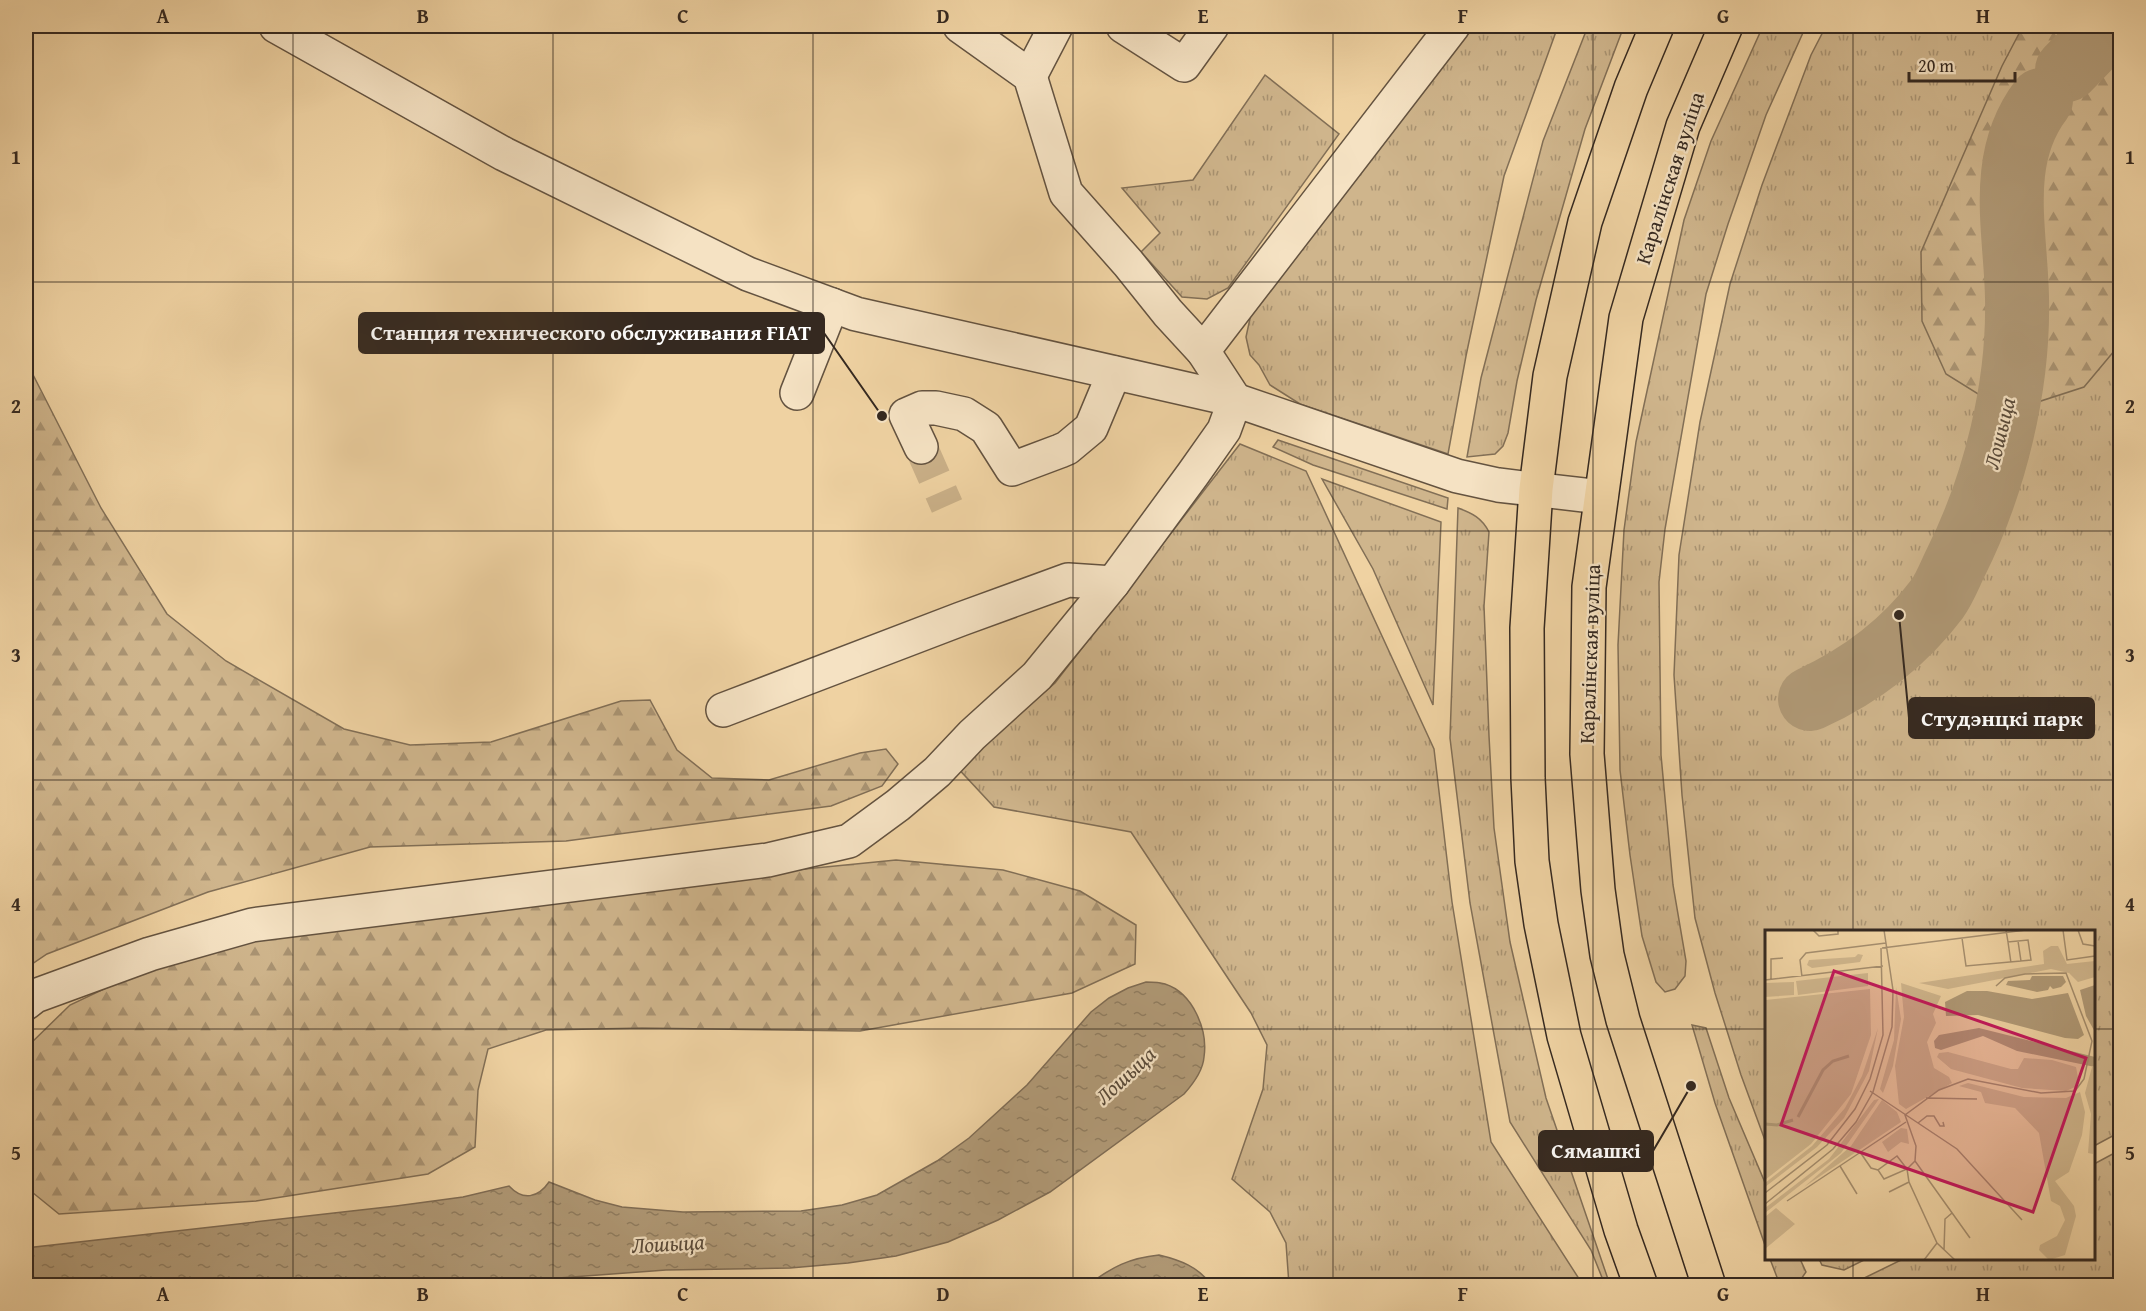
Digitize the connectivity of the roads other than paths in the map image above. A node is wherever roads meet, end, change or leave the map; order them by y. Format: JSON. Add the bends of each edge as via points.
{"nodes":[{"id":1,"x":276,"y":26,"type":"edge"},
{"id":2,"x":960,"y":26,"type":"edge"},
{"id":3,"x":1056,"y":26,"type":"edge"},
{"id":4,"x":1123,"y":26,"type":"edge"},
{"id":5,"x":1212,"y":26,"type":"edge"},
{"id":6,"x":1453,"y":26,"type":"edge"},
{"id":7,"x":1657,"y":26,"type":"edge"},
{"id":8,"x":1726,"y":26,"type":"edge"},
{"id":9,"x":1030,"y":76,"type":"junction"},
{"id":10,"x":832,"y":305,"type":"junction"},
{"id":11,"x":1203,"y":351,"type":"junction"},
{"id":12,"x":1114,"y":373,"type":"junction"},
{"id":13,"x":797,"y":393,"type":"dead end"},
{"id":14,"x":1235,"y":400,"type":"junction"},
{"id":15,"x":921,"y":447,"type":"tunnel mouth"},
{"id":16,"x":1536,"y":489,"type":"junction"},
{"id":17,"x":1601,"y":497,"type":"junction"},
{"id":18,"x":1113,"y":583,"type":"junction"},
{"id":19,"x":723,"y":710,"type":"dead end"},
{"id":20,"x":26,"y":1003,"type":"edge"},
{"id":21,"x":1641,"y":1286,"type":"edge"},
{"id":22,"x":1709,"y":1286,"type":"edge"}],
"edges":[{"from":1,"to":10,"type":"lane","via":[[504,154],[747,274]]},
{"from":2,"to":9,"type":"lane"},
{"from":3,"to":9,"type":"lane"},
{"from":4,"to":5,"type":"lane","via":[[1184,65]]},
{"from":6,"to":11,"type":"lane"},
{"from":7,"to":16,"type":"main road","via":[[1631,88],[1585,222],[1550,376]]},
{"from":8,"to":17,"type":"main road","name":"Каралінская вуліца","via":[[1683,126],[1626,318]]},
{"from":9,"to":11,"type":"lane","via":[[1066,193]]},
{"from":10,"to":12,"type":"lane","via":[[856,314]]},
{"from":10,"to":13,"type":"lane"},
{"from":11,"to":14,"type":"lane"},
{"from":12,"to":14,"type":"lane"},
{"from":12,"to":15,"type":"lane","via":[[1090,428],[1060,451],[1011,469],[986,428],[964,414],[936,408],[922,408],[906,415]]},
{"from":14,"to":16,"type":"lane","via":[[1457,476]]},
{"from":14,"to":18,"type":"lane","via":[[1224,430]]},
{"from":16,"to":17,"type":"lane"},
{"from":16,"to":21,"type":"main road","via":[[1527,628],[1528,778],[1536,892],[1564,1036]]},
{"from":17,"to":22,"type":"main road","name":"Каралінская вуліца","via":[[1589,587],[1587,754],[1598,890],[1607,955],[1623,1020]]},
{"from":18,"to":19,"type":"lane","via":[[1068,580]]},
{"from":18,"to":20,"type":"lane","via":[[1037,676],[937,772],[849,842],[768,860],[252,925],[150,954],[35,996]]}]}
